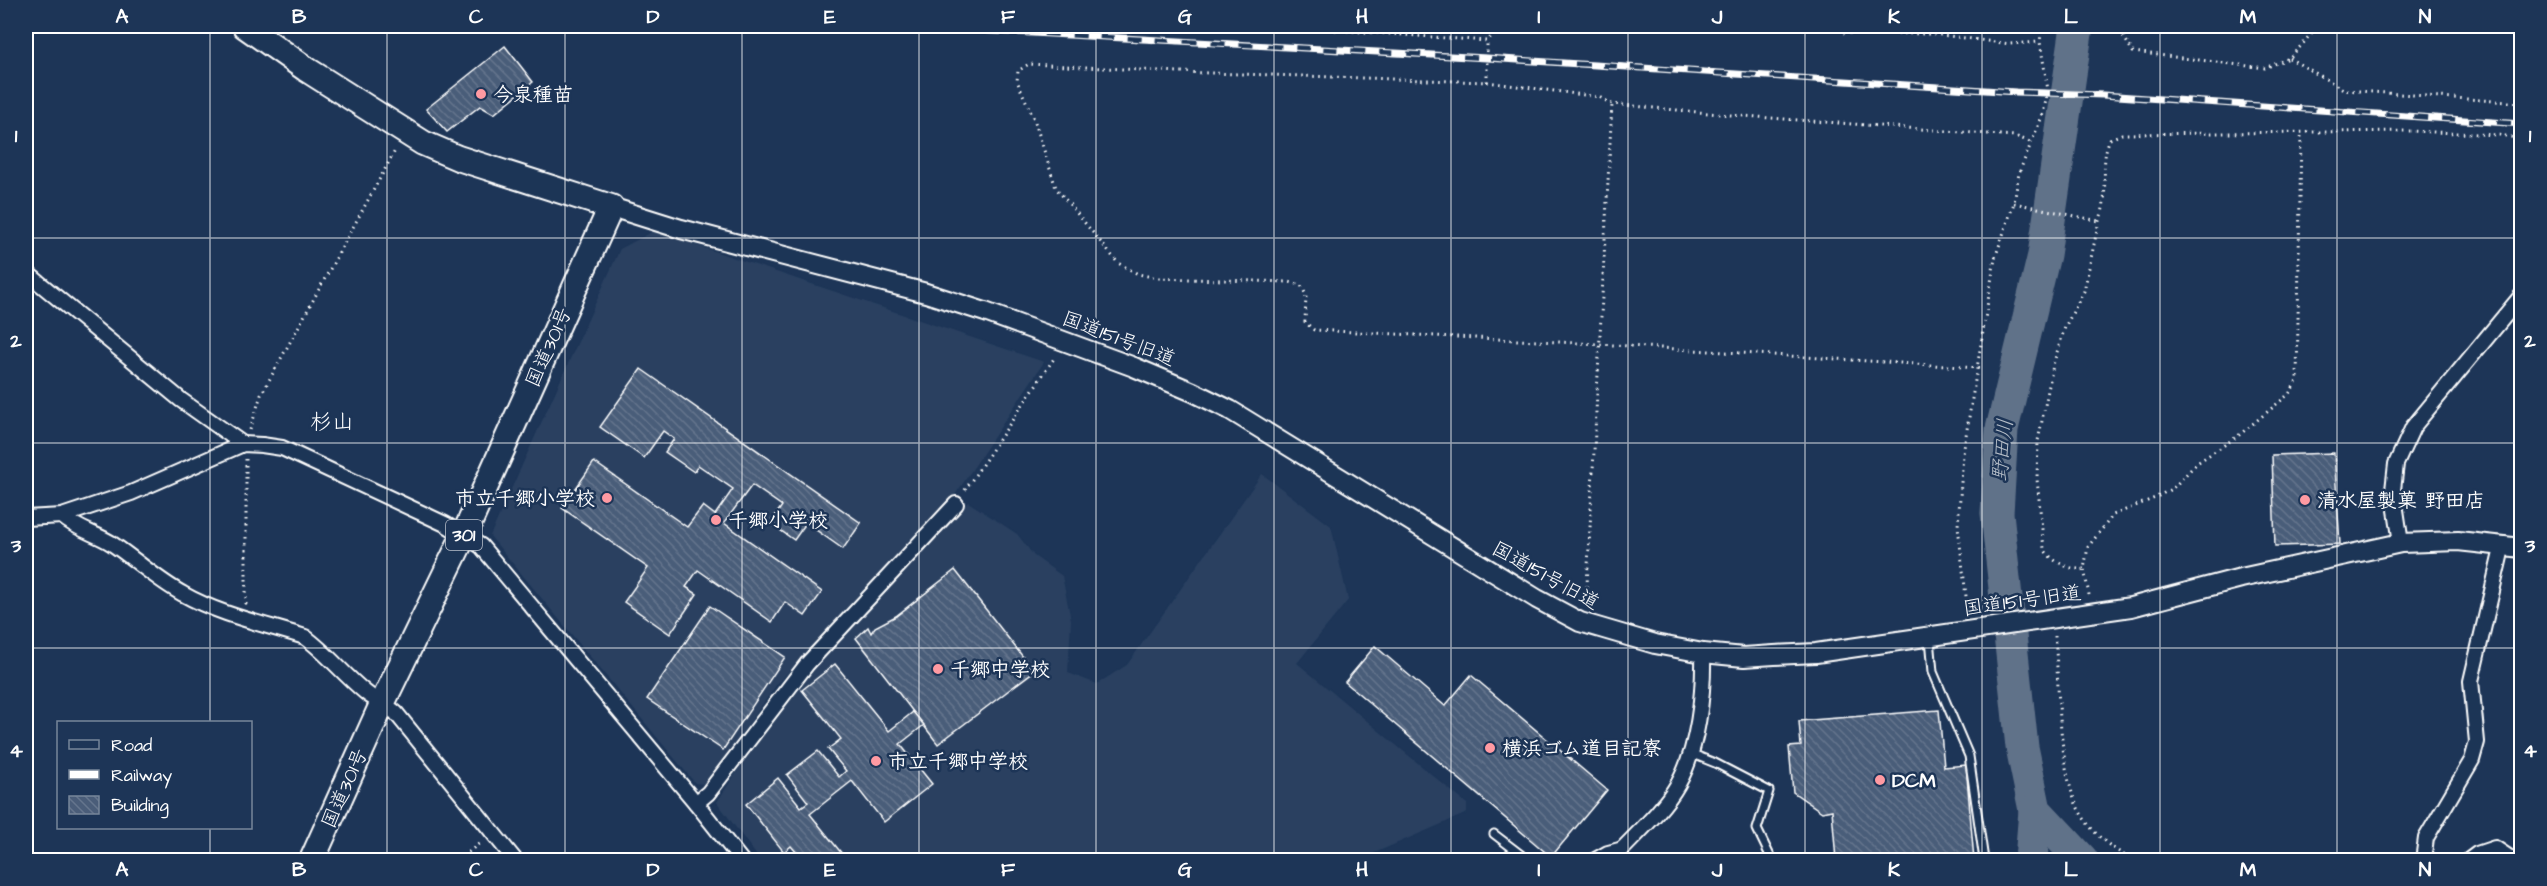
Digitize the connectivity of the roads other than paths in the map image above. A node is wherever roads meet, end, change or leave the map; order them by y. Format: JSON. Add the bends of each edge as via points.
{"nodes":[{"id":1,"x":245,"y":26,"type":"edge"},
{"id":2,"x":611,"y":207,"type":"junction"},
{"id":3,"x":26,"y":272,"type":"edge"},
{"id":4,"x":2522,"y":295,"type":"edge"},
{"id":5,"x":243,"y":444,"type":"junction"},
{"id":6,"x":956,"y":504,"type":"road end"},
{"id":7,"x":62,"y":516,"type":"junction"},
{"id":8,"x":26,"y":518,"type":"edge"},
{"id":9,"x":464,"y":535,"type":"junction"},
{"id":10,"x":2401,"y":543,"type":"junction"},
{"id":11,"x":2503,"y":544,"type":"junction"},
{"id":12,"x":2522,"y":548,"type":"edge"},
{"id":13,"x":1930,"y":637,"type":"junction"},
{"id":14,"x":1703,"y":653,"type":"junction"},
{"id":15,"x":383,"y":702,"type":"junction"},
{"id":16,"x":1690,"y":753,"type":"junction"},
{"id":17,"x":696,"y":803,"type":"junction"},
{"id":18,"x":1494,"y":834,"type":"dead end"},
{"id":19,"x":1626,"y":845,"type":"junction"},
{"id":20,"x":312,"y":861,"type":"edge"},
{"id":21,"x":515,"y":861,"type":"edge"},
{"id":22,"x":741,"y":861,"type":"edge"},
{"id":23,"x":1528,"y":861,"type":"edge"},
{"id":24,"x":1588,"y":861,"type":"edge"},
{"id":25,"x":1612,"y":861,"type":"edge"},
{"id":26,"x":1772,"y":861,"type":"edge"},
{"id":27,"x":1984,"y":861,"type":"edge"},
{"id":28,"x":2429,"y":861,"type":"edge"},
{"id":29,"x":2469,"y":861,"type":"edge"},
{"id":30,"x":2513,"y":861,"type":"edge"}],
"edges":[{"from":1,"to":2,"type":"highway","via":[[423,143]]},
{"from":2,"to":9,"type":"highway","name":"国道301号","number":"301"},
{"from":2,"to":14,"type":"street","name":"国道151号旧道","via":[[926,293],[1134,367],[1230,410],[1526,593],[1580,622],[1655,644]]},
{"from":3,"to":5,"type":"street","via":[[181,400]]},
{"from":4,"to":10,"type":"street","via":[[2413,427],[2396,464],[2393,490]]},
{"from":5,"to":7,"type":"street","via":[[131,493]]},
{"from":5,"to":9,"type":"street","via":[[282,448]]},
{"from":6,"to":17,"type":"street","via":[[807,664],[708,793]]},
{"from":7,"to":8,"type":"street"},
{"from":7,"to":15,"type":"street","via":[[70,524],[102,537],[180,593],[209,608],[305,637],[366,694]]},
{"from":9,"to":15,"type":"highway","name":"国道301号","number":"301"},
{"from":9,"to":17,"type":"street","via":[[481,546]]},
{"from":10,"to":11,"type":"street","name":"国道151号旧道"},
{"from":10,"to":13,"type":"street","name":"国道151号旧道","via":[[2131,606]]},
{"from":11,"to":12,"type":"street","name":"国道151号旧道"},
{"from":11,"to":28,"type":"street","via":[[2470,681],[2477,742],[2472,760],[2426,838],[2424,853]]},
{"from":13,"to":14,"type":"street","name":"国道151号旧道","via":[[1816,653],[1744,657]]},
{"from":13,"to":27,"type":"lane","via":[[1933,672],[1969,756]]},
{"from":14,"to":16,"type":"street","via":[[1704,685]]},
{"from":15,"to":20,"type":"highway","name":"国道301号","number":"301"},
{"from":15,"to":21,"type":"street"},
{"from":16,"to":19,"type":"street","via":[[1678,783]]},
{"from":16,"to":26,"type":"lane","via":[[1768,791],[1757,829]]},
{"from":17,"to":22,"type":"street"},
{"from":18,"to":23,"type":"lane"},
{"from":19,"to":24,"type":"lane","via":[[1606,850]]},
{"from":19,"to":25,"type":"street"},
{"from":29,"to":30,"type":"street","via":[[2495,848]]}]}
